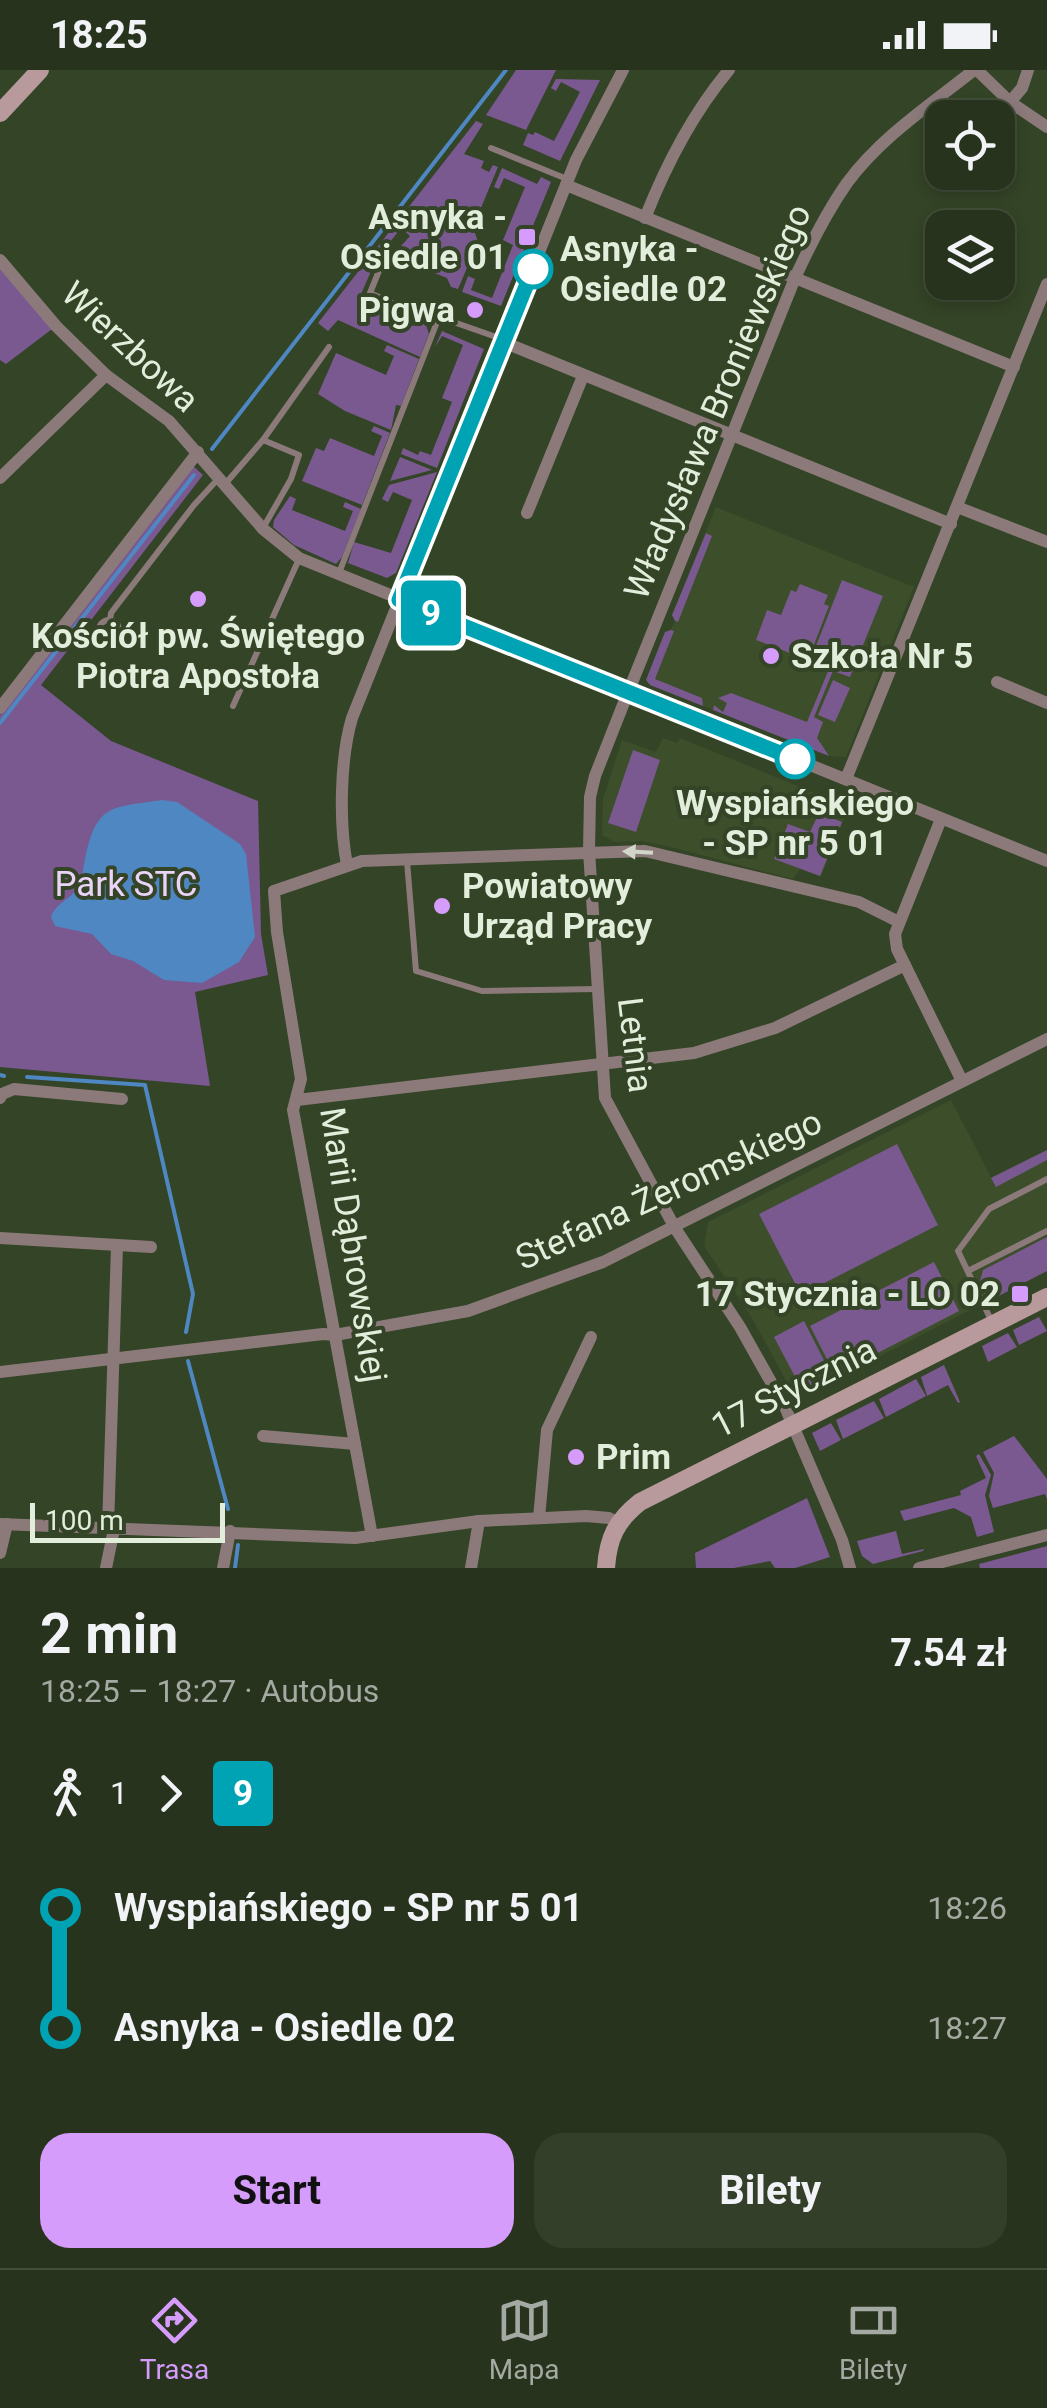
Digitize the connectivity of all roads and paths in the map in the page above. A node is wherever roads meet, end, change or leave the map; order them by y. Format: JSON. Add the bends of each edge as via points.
{"nodes":[{"id":1,"x":40,"y":70,"type":"edge"},
{"id":2,"x":624,"y":70,"type":"edge"},
{"id":3,"x":729,"y":70,"type":"edge"},
{"id":4,"x":975,"y":70,"type":"edge"},
{"id":5,"x":1028,"y":70,"type":"edge"},
{"id":6,"x":1008,"y":100,"type":"edge"},
{"id":7,"x":1012,"y":100,"type":"edge"},
{"id":8,"x":1015,"y":105,"type":"edge"},
{"id":9,"x":0,"y":113,"type":"edge"},
{"id":10,"x":1047,"y":127,"type":"edge"},
{"id":11,"x":491,"y":148,"type":"dead end"},
{"id":12,"x":567,"y":182,"type":"junction"},
{"id":13,"x":645,"y":218,"type":"junction"},
{"id":14,"x":385,"y":256,"type":"dead end"},
{"id":15,"x":0,"y":260,"type":"edge"},
{"id":16,"x":795,"y":278,"type":"junction"},
{"id":17,"x":1047,"y":284,"type":"edge"},
{"id":18,"x":439,"y":317,"type":"junction"},
{"id":19,"x":503,"y":341,"type":"junction"},
{"id":20,"x":328,"y":347,"type":"dead end"},
{"id":21,"x":1014,"y":367,"type":"junction"},
{"id":22,"x":106,"y":375,"type":"junction"},
{"id":23,"x":583,"y":376,"type":"junction"},
{"id":24,"x":732,"y":436,"type":"junction"},
{"id":25,"x":263,"y":440,"type":"junction"},
{"id":26,"x":198,"y":452,"type":"junction"},
{"id":27,"x":0,"y":478,"type":"edge"},
{"id":28,"x":221,"y":483,"type":"junction"},
{"id":29,"x":958,"y":507,"type":"junction"},
{"id":30,"x":528,"y":513,"type":"dead end"},
{"id":31,"x":950,"y":524,"type":"junction"},
{"id":32,"x":262,"y":529,"type":"junction"},
{"id":33,"x":1047,"y":542,"type":"edge"},
{"id":34,"x":299,"y":558,"type":"junction"},
{"id":35,"x":338,"y":575,"type":"junction"},
{"id":36,"x":399,"y":600,"type":"junction"},
{"id":37,"x":110,"y":620,"type":"dead end"},
{"id":38,"x":997,"y":682,"type":"dead end"},
{"id":39,"x":628,"y":692,"type":"junction"},
{"id":40,"x":1047,"y":703,"type":"edge"},
{"id":41,"x":233,"y":706,"type":"dead end"},
{"id":42,"x":0,"y":708,"type":"edge"},
{"id":43,"x":846,"y":779,"type":"junction"},
{"id":44,"x":942,"y":818,"type":"junction"},
{"id":45,"x":590,"y":851,"type":"junction"},
{"id":46,"x":407,"y":860,"type":"junction"},
{"id":47,"x":1047,"y":861,"type":"edge"},
{"id":48,"x":347,"y":865,"type":"junction"},
{"id":49,"x":899,"y":922,"type":"junction"},
{"id":50,"x":905,"y":965,"type":"junction"},
{"id":51,"x":597,"y":989,"type":"junction"},
{"id":52,"x":1047,"y":1040,"type":"edge"},
{"id":53,"x":602,"y":1066,"type":"junction"},
{"id":54,"x":962,"y":1081,"type":"junction"},
{"id":55,"x":0,"y":1098,"type":"edge"},
{"id":56,"x":122,"y":1099,"type":"dead end"},
{"id":57,"x":297,"y":1100,"type":"junction"},
{"id":58,"x":1047,"y":1179,"type":"edge"},
{"id":59,"x":675,"y":1228,"type":"junction"},
{"id":60,"x":1047,"y":1231,"type":"edge"},
{"id":61,"x":0,"y":1238,"type":"edge"},
{"id":62,"x":117,"y":1246,"type":"junction"},
{"id":63,"x":150,"y":1247,"type":"dead end"},
{"id":64,"x":968,"y":1271,"type":"junction"},
{"id":65,"x":1047,"y":1297,"type":"edge"},
{"id":66,"x":993,"y":1324,"type":"junction"},
{"id":67,"x":336,"y":1335,"type":"junction"},
{"id":68,"x":590,"y":1337,"type":"dead end"},
{"id":69,"x":115,"y":1360,"type":"junction"},
{"id":70,"x":0,"y":1372,"type":"edge"},
{"id":71,"x":794,"y":1426,"type":"junction"},
{"id":72,"x":263,"y":1436,"type":"dead end"},
{"id":73,"x":355,"y":1444,"type":"junction"},
{"id":74,"x":540,"y":1518,"type":"junction"},
{"id":75,"x":479,"y":1521,"type":"junction"},
{"id":76,"x":617,"y":1522,"type":"junction"},
{"id":77,"x":3,"y":1524,"type":"edge"},
{"id":78,"x":111,"y":1528,"type":"junction"},
{"id":79,"x":230,"y":1530,"type":"junction"},
{"id":80,"x":1047,"y":1534,"type":"edge"},
{"id":81,"x":372,"y":1536,"type":"junction"},
{"id":82,"x":0,"y":1553,"type":"edge"},
{"id":83,"x":106,"y":1568,"type":"edge"},
{"id":84,"x":224,"y":1568,"type":"edge"},
{"id":85,"x":471,"y":1568,"type":"edge"},
{"id":86,"x":606,"y":1568,"type":"edge"},
{"id":87,"x":850,"y":1568,"type":"edge"},
{"id":88,"x":919,"y":1568,"type":"edge"}],
"edges":[{"from":1,"to":9,"type":"street"},
{"from":2,"to":12,"type":"street"},
{"from":3,"to":13,"type":"street","via":[[688,126]]},
{"from":4,"to":6,"type":"street"},
{"from":4,"to":16,"type":"street","name":"Władysława Broniewskiego","via":[[902,126],[849,181]]},
{"from":5,"to":7,"type":"street"},
{"from":8,"to":10,"type":"street"},
{"from":11,"to":12,"type":"lane"},
{"from":12,"to":13,"type":"street"},
{"from":12,"to":19,"type":"street"},
{"from":13,"to":16,"type":"street"},
{"from":14,"to":18,"type":"lane","via":[[370,293],[426,318]]},
{"from":15,"to":22,"type":"street","name":"Wierzbowa"},
{"from":16,"to":21,"type":"street"},
{"from":16,"to":24,"type":"street","name":"Władysława Broniewskiego"},
{"from":17,"to":21,"type":"street"},
{"from":18,"to":19,"type":"lane"},
{"from":18,"to":35,"type":"lane"},
{"from":19,"to":23,"type":"street"},
{"from":19,"to":36,"type":"street"},
{"from":20,"to":25,"type":"lane"},
{"from":21,"to":29,"type":"street"},
{"from":22,"to":26,"type":"street","name":"Wierzbowa","via":[[169,421]]},
{"from":22,"to":27,"type":"street"},
{"from":23,"to":24,"type":"street"},
{"from":23,"to":30,"type":"street"},
{"from":24,"to":31,"type":"street"},
{"from":24,"to":39,"type":"street","name":"Władysława Broniewskiego"},
{"from":25,"to":28,"type":"lane"},
{"from":25,"to":32,"type":"lane","via":[[299,456]]},
{"from":26,"to":28,"type":"street","name":"Wierzbowa"},
{"from":26,"to":42,"type":"street"},
{"from":28,"to":32,"type":"street","name":"Wierzbowa"},
{"from":28,"to":37,"type":"lane","via":[[161,548]]},
{"from":29,"to":31,"type":"street"},
{"from":29,"to":33,"type":"street"},
{"from":31,"to":43,"type":"street"},
{"from":32,"to":34,"type":"street","name":"Wierzbowa"},
{"from":34,"to":35,"type":"street","name":"Wierzbowa"},
{"from":34,"to":41,"type":"lane"},
{"from":35,"to":36,"type":"street","name":"Wierzbowa"},
{"from":36,"to":39,"type":"street","name":"Wierzbowa"},
{"from":36,"to":48,"type":"street","via":[[348,731]]},
{"from":38,"to":40,"type":"street"},
{"from":39,"to":43,"type":"street","name":"Wierzbowa"},
{"from":39,"to":45,"type":"street","name":"Letnia","via":[[595,776]]},
{"from":43,"to":44,"type":"street","name":"Wierzbowa"},
{"from":44,"to":47,"type":"street","name":"Wierzbowa"},
{"from":44,"to":49,"type":"street"},
{"from":45,"to":46,"type":"street"},
{"from":49,"to":45,"type":"street","one_way":true,"via":[[859,902],[646,851]]},
{"from":45,"to":51,"type":"street","name":"Letnia"},
{"from":46,"to":48,"type":"street"},
{"from":46,"to":51,"type":"lane","via":[[416,971],[482,991]]},
{"from":48,"to":57,"type":"street","name":"Marii Dąbrowskiej","via":[[274,891],[301,1079]]},
{"from":49,"to":50,"type":"street","via":[[897,949]]},
{"from":50,"to":53,"type":"street","via":[[739,1042]]},
{"from":50,"to":54,"type":"street"},
{"from":51,"to":53,"type":"street","name":"Letnia"},
{"from":52,"to":54,"type":"street","name":"Stefana Żeromskiego"},
{"from":53,"to":57,"type":"street"},
{"from":53,"to":59,"type":"street","name":"Letnia","via":[[605,1098]]},
{"from":54,"to":59,"type":"street","name":"Stefana Żeromskiego"},
{"from":55,"to":56,"type":"street","via":[[14,1090]]},
{"from":57,"to":67,"type":"street","name":"Marii Dąbrowskiej","via":[[293,1110]]},
{"from":58,"to":64,"type":"lane","via":[[989,1209],[958,1251]]},
{"from":59,"to":67,"type":"street","name":"Stefana Żeromskiego","via":[[501,1302]]},
{"from":59,"to":71,"type":"street","name":"Letnia","via":[[740,1326]]},
{"from":60,"to":64,"type":"lane"},
{"from":61,"to":62,"type":"street"},
{"from":62,"to":63,"type":"street"},
{"from":62,"to":69,"type":"street"},
{"from":64,"to":66,"type":"lane"},
{"from":65,"to":66,"type":"street","name":"17 Stycznia"},
{"from":66,"to":71,"type":"street","name":"17 Stycznia"},
{"from":67,"to":69,"type":"street","name":"Stefana Żeromskiego"},
{"from":67,"to":73,"type":"street","name":"Marii Dąbrowskiej"},
{"from":68,"to":74,"type":"street","via":[[548,1430]]},
{"from":69,"to":70,"type":"street","name":"Stefana Żeromskiego"},
{"from":69,"to":78,"type":"street"},
{"from":71,"to":76,"type":"street","name":"17 Stycznia","via":[[640,1502]]},
{"from":71,"to":87,"type":"street","name":"Letnia"},
{"from":72,"to":73,"type":"street"},
{"from":73,"to":81,"type":"street","name":"Marii Dąbrowskiej"},
{"from":74,"to":75,"type":"street"},
{"from":74,"to":76,"type":"street"},
{"from":75,"to":81,"type":"street"},
{"from":75,"to":85,"type":"street"},
{"from":76,"to":86,"type":"street"},
{"from":77,"to":78,"type":"street"},
{"from":77,"to":82,"type":"street"},
{"from":78,"to":79,"type":"street"},
{"from":78,"to":83,"type":"street"},
{"from":79,"to":81,"type":"street"},
{"from":79,"to":84,"type":"street"},
{"from":80,"to":88,"type":"street"}]}
